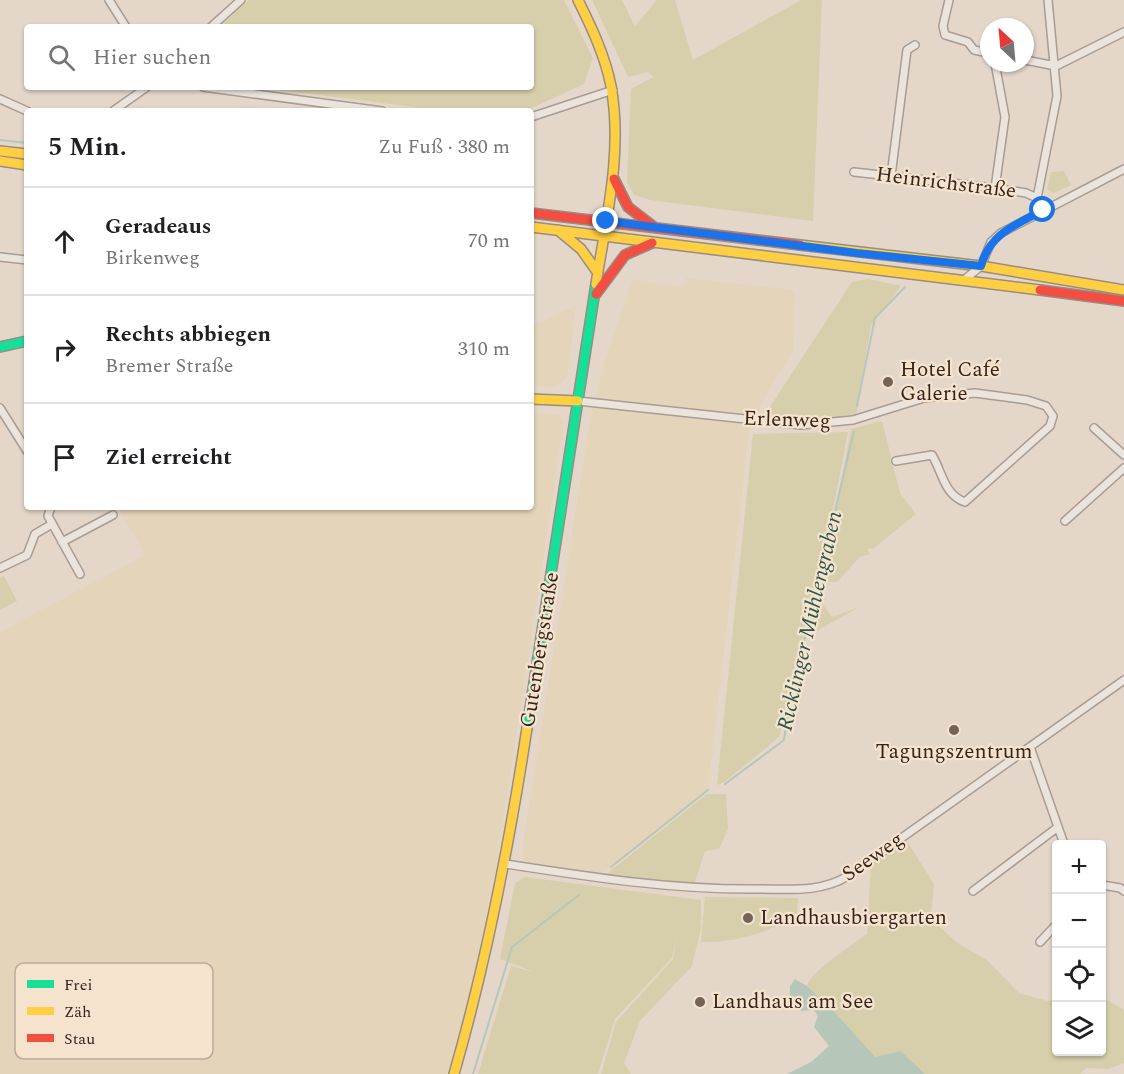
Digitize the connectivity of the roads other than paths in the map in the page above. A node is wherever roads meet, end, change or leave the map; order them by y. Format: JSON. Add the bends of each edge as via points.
{"nodes":[{"id":1,"x":109,"y":0,"type":"edge"},
{"id":2,"x":578,"y":0,"type":"edge"},
{"id":3,"x":949,"y":0,"type":"edge"},
{"id":4,"x":1048,"y":0,"type":"edge"},
{"id":5,"x":237,"y":1,"type":"edge"},
{"id":6,"x":124,"y":24,"type":"edge"},
{"id":7,"x":215,"y":24,"type":"edge"},
{"id":8,"x":1124,"y":32,"type":"edge"},
{"id":9,"x":915,"y":45,"type":"dead end"},
{"id":10,"x":980,"y":51,"type":"edge"},
{"id":11,"x":1034,"y":62,"type":"edge"},
{"id":12,"x":1056,"y":66,"type":"junction"},
{"id":13,"x":997,"y":72,"type":"edge"},
{"id":14,"x":143,"y":90,"type":"edge"},
{"id":15,"x":225,"y":90,"type":"edge"},
{"id":16,"x":613,"y":90,"type":"junction"},
{"id":17,"x":0,"y":99,"type":"edge"},
{"id":18,"x":117,"y":108,"type":"edge"},
{"id":19,"x":360,"y":108,"type":"edge"},
{"id":20,"x":24,"y":110,"type":"edge"},
{"id":21,"x":534,"y":116,"type":"edge"},
{"id":22,"x":0,"y":151,"type":"edge"},
{"id":23,"x":24,"y":154,"type":"edge"},
{"id":24,"x":0,"y":161,"type":"edge"},
{"id":25,"x":24,"y":165,"type":"edge"},
{"id":26,"x":1124,"y":169,"type":"edge"},
{"id":27,"x":854,"y":172,"type":"dead end"},
{"id":28,"x":891,"y":176,"type":"junction"},
{"id":29,"x":613,"y":177,"type":"junction"},
{"id":30,"x":995,"y":188,"type":"junction"},
{"id":31,"x":1037,"y":198,"type":"junction"},
{"id":32,"x":1043,"y":210,"type":"junction"},
{"id":33,"x":534,"y":213,"type":"edge"},
{"id":34,"x":606,"y":221,"type":"junction"},
{"id":35,"x":534,"y":227,"type":"edge"},
{"id":36,"x":654,"y":227,"type":"junction"},
{"id":37,"x":558,"y":230,"type":"junction"},
{"id":38,"x":604,"y":236,"type":"junction"},
{"id":39,"x":655,"y":242,"type":"junction"},
{"id":40,"x":0,"y":257,"type":"edge"},
{"id":41,"x":24,"y":260,"type":"edge"},
{"id":42,"x":981,"y":266,"type":"junction"},
{"id":43,"x":598,"y":273,"type":"junction"},
{"id":44,"x":964,"y":280,"type":"junction"},
{"id":45,"x":1124,"y":290,"type":"edge"},
{"id":46,"x":595,"y":296,"type":"junction"},
{"id":47,"x":1124,"y":302,"type":"edge"},
{"id":48,"x":24,"y":342,"type":"edge"},
{"id":49,"x":0,"y":347,"type":"edge"},
{"id":50,"x":534,"y":399,"type":"edge"},
{"id":51,"x":578,"y":402,"type":"junction"},
{"id":52,"x":0,"y":408,"type":"edge"},
{"id":53,"x":2,"y":419,"type":"edge"},
{"id":54,"x":1094,"y":428,"type":"dead end"},
{"id":55,"x":24,"y":447,"type":"edge"},
{"id":56,"x":1124,"y":455,"type":"edge"},
{"id":57,"x":896,"y":461,"type":"dead end"},
{"id":58,"x":1124,"y":468,"type":"edge"},
{"id":59,"x":50,"y":510,"type":"edge"},
{"id":60,"x":113,"y":515,"type":"dead end"},
{"id":61,"x":1065,"y":521,"type":"dead end"},
{"id":62,"x":52,"y":524,"type":"junction"},
{"id":63,"x":62,"y":542,"type":"junction"},
{"id":64,"x":0,"y":568,"type":"edge"},
{"id":65,"x":80,"y":574,"type":"dead end"},
{"id":66,"x":1124,"y":681,"type":"edge"},
{"id":67,"x":1030,"y":747,"type":"junction"},
{"id":68,"x":1058,"y":826,"type":"junction"},
{"id":69,"x":1063,"y":840,"type":"edge"},
{"id":70,"x":506,"y":864,"type":"junction"},
{"id":71,"x":1106,"y":886,"type":"edge"},
{"id":72,"x":972,"y":891,"type":"dead end"},
{"id":73,"x":1124,"y":891,"type":"edge"},
{"id":74,"x":1052,"y":929,"type":"edge"},
{"id":75,"x":1040,"y":942,"type":"dead end"},
{"id":76,"x":454,"y":1074,"type":"edge"}],
"edges":[{"from":1,"to":6,"type":"street"},
{"from":2,"to":16,"type":"main road","name":"Gutenbergstraße","via":[[598,39]]},
{"from":3,"to":10,"type":"street","via":[[942,30],[945,35],[968,42]]},
{"from":4,"to":12,"type":"street"},
{"from":5,"to":7,"type":"street"},
{"from":8,"to":12,"type":"street"},
{"from":9,"to":28,"type":"street","via":[[907,50]]},
{"from":11,"to":12,"type":"street"},
{"from":12,"to":31,"type":"street","via":[[1054,114]]},
{"from":13,"to":30,"type":"street","via":[[1005,117]]},
{"from":14,"to":18,"type":"street"},
{"from":15,"to":19,"type":"street"},
{"from":16,"to":21,"type":"street"},
{"from":16,"to":29,"type":"main road","name":"Gutenbergstraße"},
{"from":17,"to":20,"type":"street"},
{"from":22,"to":23,"type":"main road"},
{"from":24,"to":25,"type":"main road"},
{"from":26,"to":32,"type":"street"},
{"from":27,"to":28,"type":"street","name":"Heinrichstraße"},
{"from":28,"to":30,"type":"street","name":"Heinrichstraße"},
{"from":29,"to":34,"type":"main road","name":"Gutenbergstraße"},
{"from":29,"to":36,"type":"main road","via":[[619,198],[628,209]]},
{"from":30,"to":31,"type":"street","name":"Heinrichstraße"},
{"from":31,"to":32,"type":"street"},
{"from":32,"to":42,"type":"street","via":[[995,237]]},
{"from":33,"to":34,"type":"main road"},
{"from":34,"to":36,"type":"main road"},
{"from":34,"to":38,"type":"main road","name":"Gutenbergstraße"},
{"from":35,"to":37,"type":"main road"},
{"from":36,"to":42,"type":"main road"},
{"from":37,"to":38,"type":"main road"},
{"from":37,"to":43,"type":"main road","via":[[581,249]]},
{"from":38,"to":39,"type":"main road"},
{"from":38,"to":43,"type":"main road","name":"Gutenbergstraße"},
{"from":39,"to":44,"type":"main road"},
{"from":39,"to":46,"type":"main road","via":[[626,254]]},
{"from":40,"to":41,"type":"street"},
{"from":42,"to":44,"type":"street"},
{"from":42,"to":45,"type":"main road"},
{"from":43,"to":46,"type":"main road","name":"Gutenbergstraße"},
{"from":44,"to":47,"type":"main road"},
{"from":46,"to":51,"type":"main road","name":"Gutenbergstraße"},
{"from":48,"to":49,"type":"main road"},
{"from":50,"to":51,"type":"main road"},
{"from":51,"to":57,"type":"street","name":"Erlenweg","via":[[801,425],[846,421],[924,398],[975,393],[1027,400],[1046,406],[1053,416],[1050,426],[965,502],[941,479],[932,455]]},
{"from":51,"to":70,"type":"main road","name":"Gutenbergstraße"},
{"from":52,"to":53,"type":"street"},
{"from":53,"to":55,"type":"street"},
{"from":54,"to":56,"type":"street"},
{"from":58,"to":61,"type":"street"},
{"from":59,"to":62,"type":"street"},
{"from":60,"to":63,"type":"street"},
{"from":62,"to":63,"type":"street"},
{"from":62,"to":64,"type":"street","via":[[34,534],[27,555]]},
{"from":63,"to":65,"type":"street"},
{"from":66,"to":67,"type":"street","name":"Seeweg"},
{"from":67,"to":68,"type":"street"},
{"from":67,"to":70,"type":"street","name":"Seeweg","via":[[848,876],[820,888],[705,889]]},
{"from":68,"to":69,"type":"street"},
{"from":68,"to":72,"type":"street"},
{"from":70,"to":76,"type":"main road","name":"Gutenbergstraße","via":[[481,980]]},
{"from":71,"to":73,"type":"street"},
{"from":74,"to":75,"type":"street"}]}
